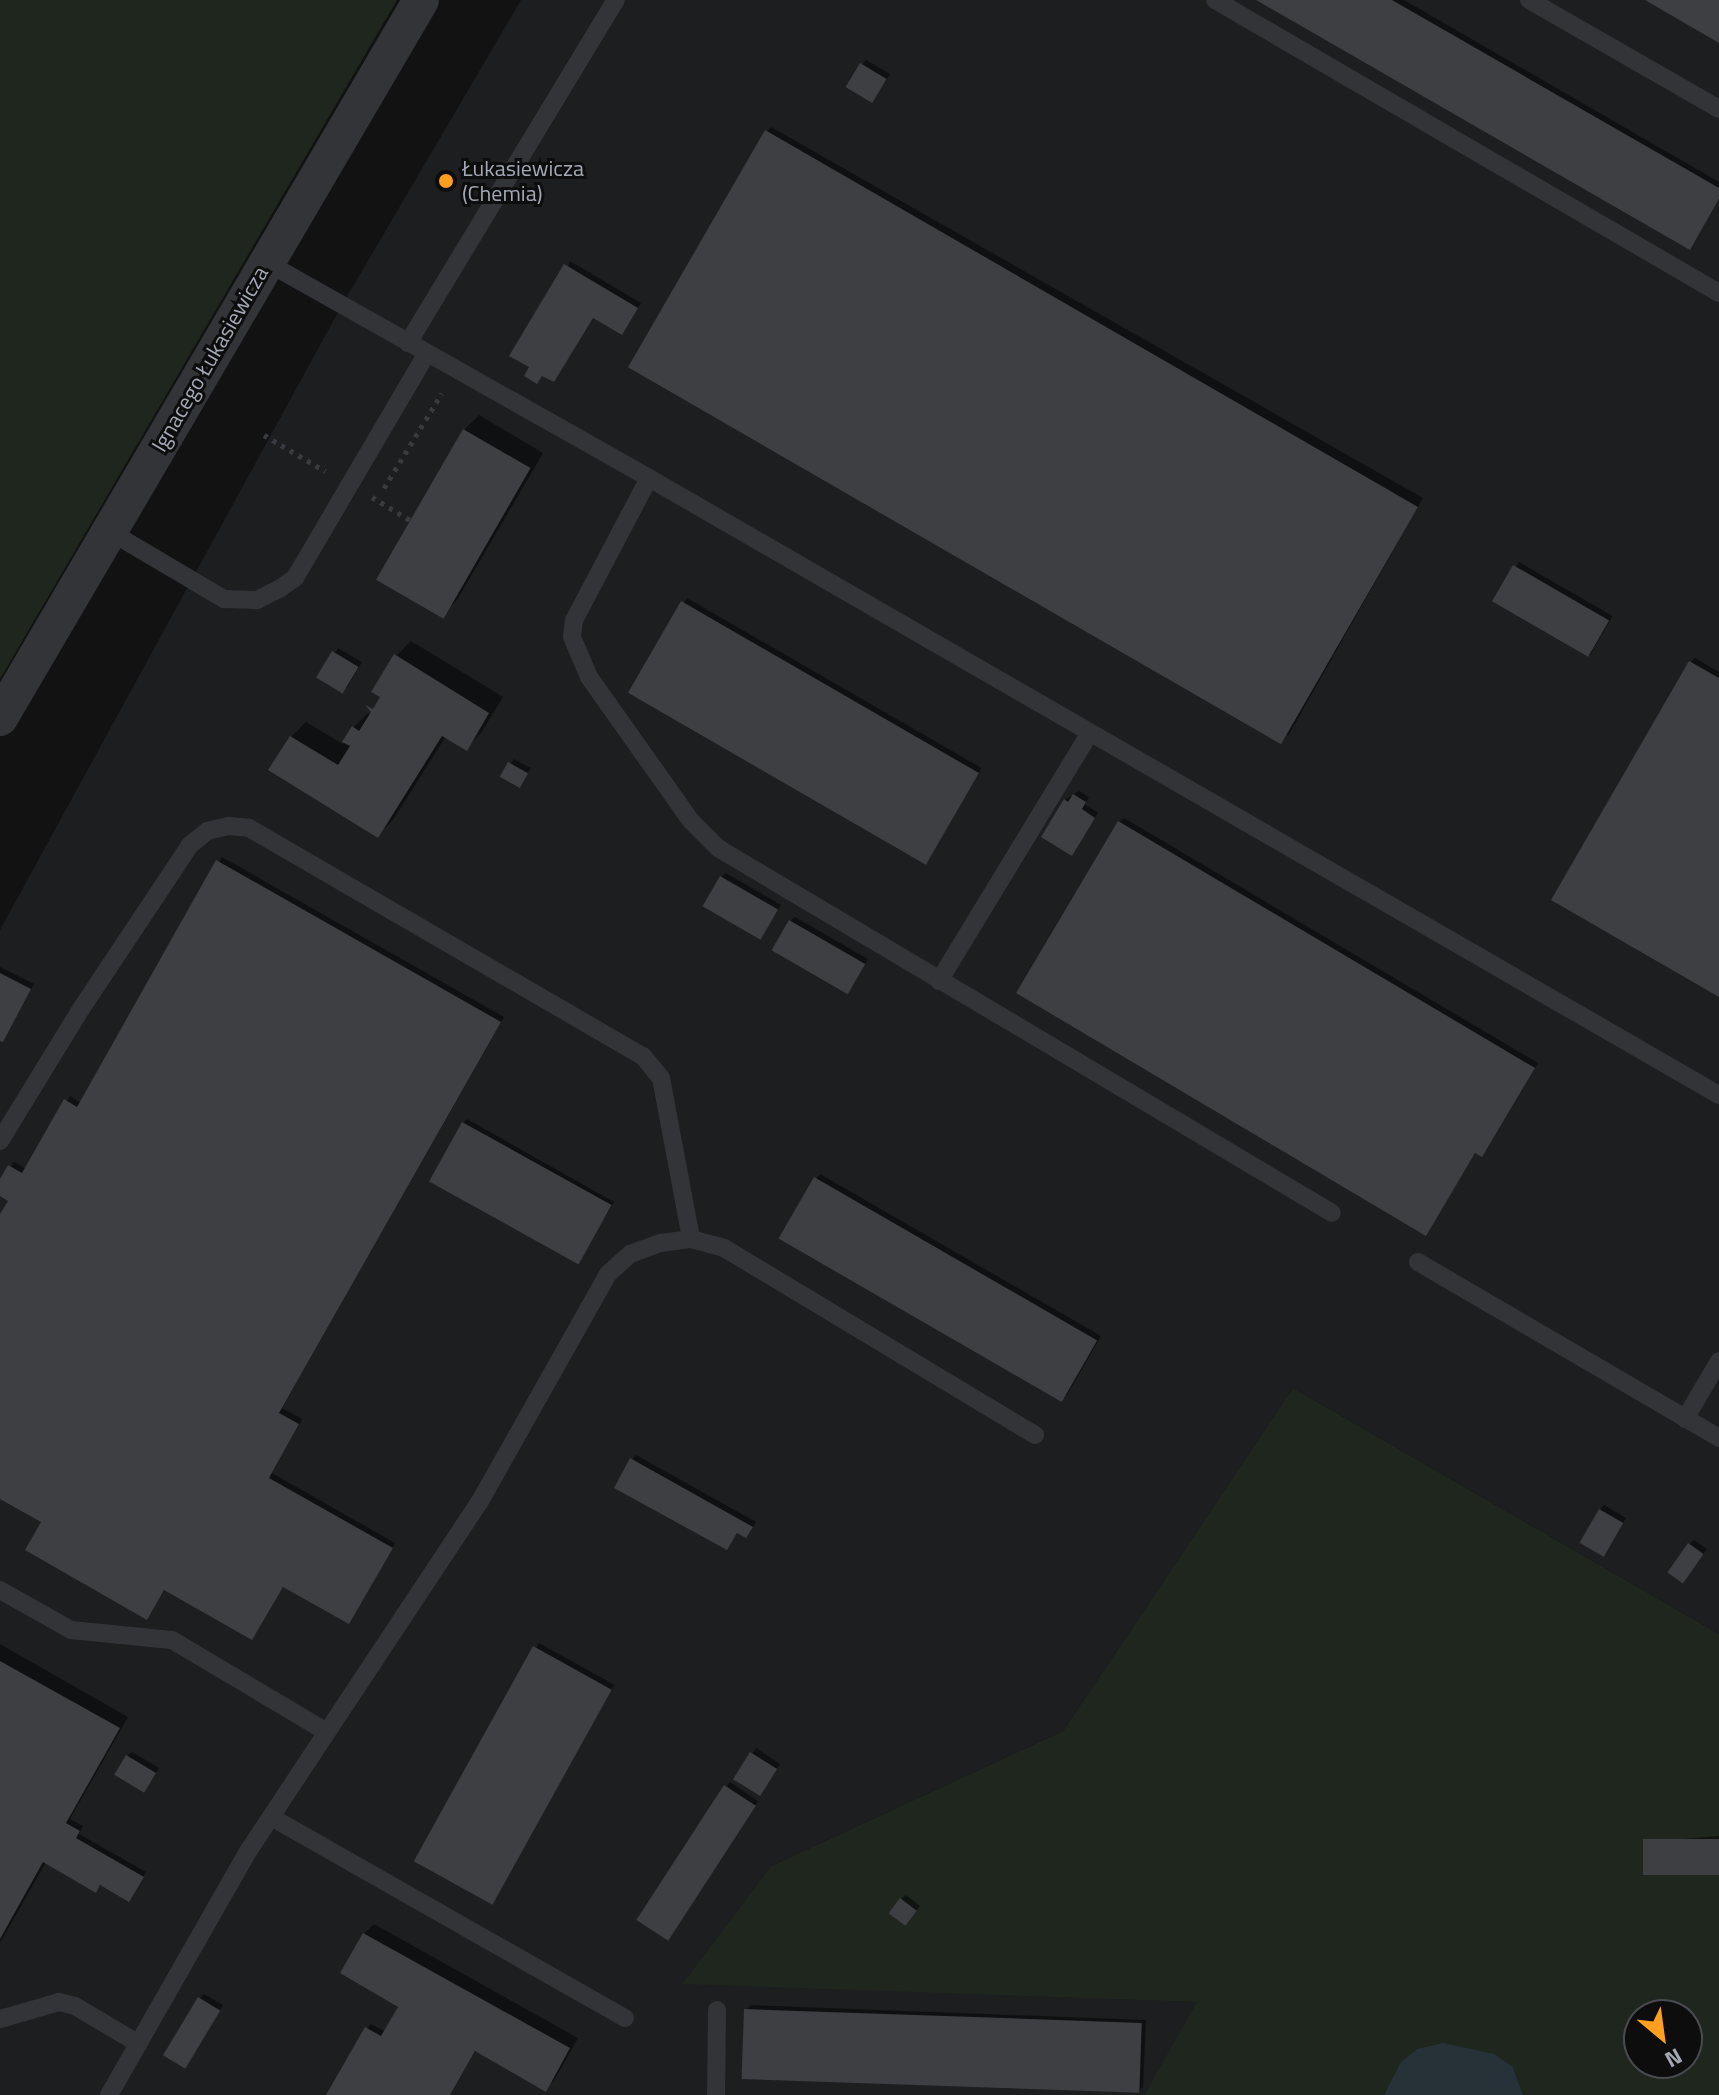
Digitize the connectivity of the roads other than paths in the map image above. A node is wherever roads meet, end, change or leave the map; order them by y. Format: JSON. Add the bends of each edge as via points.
{"nodes":[{"id":1,"x":421,"y":0,"type":"edge"},
{"id":2,"x":616,"y":0,"type":"edge"},
{"id":3,"x":1215,"y":0,"type":"edge"},
{"id":4,"x":1529,"y":0,"type":"edge"},
{"id":5,"x":1719,"y":109,"type":"edge"},
{"id":6,"x":266,"y":262,"type":"junction"},
{"id":7,"x":1719,"y":293,"type":"edge"},
{"id":8,"x":408,"y":343,"type":"junction"},
{"id":9,"x":427,"y":353,"type":"junction"},
{"id":10,"x":649,"y":478,"type":"junction"},
{"id":11,"x":109,"y":531,"type":"junction"},
{"id":12,"x":0,"y":718,"type":"edge"},
{"id":13,"x":1090,"y":733,"type":"junction"},
{"id":14,"x":939,"y":981,"type":"junction"},
{"id":15,"x":1719,"y":1095,"type":"edge"},
{"id":16,"x":0,"y":1141,"type":"edge"},
{"id":17,"x":1332,"y":1213,"type":"dead end"},
{"id":18,"x":691,"y":1239,"type":"junction"},
{"id":19,"x":1418,"y":1262,"type":"dead end"},
{"id":20,"x":1719,"y":1361,"type":"edge"},
{"id":21,"x":1685,"y":1419,"type":"junction"},
{"id":22,"x":1035,"y":1435,"type":"dead end"},
{"id":23,"x":1719,"y":1438,"type":"edge"},
{"id":24,"x":0,"y":1590,"type":"edge"},
{"id":25,"x":327,"y":1732,"type":"junction"},
{"id":26,"x":271,"y":1817,"type":"junction"},
{"id":27,"x":717,"y":2010,"type":"dead end"},
{"id":28,"x":625,"y":2018,"type":"dead end"},
{"id":29,"x":0,"y":2019,"type":"edge"},
{"id":30,"x":139,"y":2044,"type":"junction"},
{"id":31,"x":109,"y":2095,"type":"edge"},
{"id":32,"x":716,"y":2095,"type":"edge"}],
"edges":[{"from":1,"to":6,"type":"street","name":"Ignacego Łukasiewicza"},
{"from":2,"to":8,"type":"lane"},
{"from":3,"to":7,"type":"lane"},
{"from":4,"to":5,"type":"lane"},
{"from":6,"to":8,"type":"lane"},
{"from":6,"to":11,"type":"street","name":"Ignacego Łukasiewicza"},
{"from":8,"to":9,"type":"lane"},
{"from":9,"to":10,"type":"lane"},
{"from":9,"to":11,"type":"lane","via":[[295,578],[279,589],[257,600],[224,599]]},
{"from":10,"to":13,"type":"lane"},
{"from":10,"to":14,"type":"lane","via":[[574,620],[572,637],[589,677],[691,821],[718,848]]},
{"from":11,"to":12,"type":"street","name":"Ignacego Łukasiewicza"},
{"from":13,"to":14,"type":"lane"},
{"from":13,"to":15,"type":"lane"},
{"from":14,"to":17,"type":"lane"},
{"from":16,"to":18,"type":"lane","via":[[190,845],[207,831],[249,828],[643,1056],[661,1078]]},
{"from":18,"to":22,"type":"lane","via":[[724,1248]]},
{"from":18,"to":25,"type":"lane","via":[[630,1254],[608,1274],[479,1503]]},
{"from":19,"to":21,"type":"lane"},
{"from":20,"to":21,"type":"lane"},
{"from":21,"to":23,"type":"lane"},
{"from":24,"to":25,"type":"lane","via":[[71,1630],[172,1640]]},
{"from":25,"to":26,"type":"lane"},
{"from":26,"to":28,"type":"lane"},
{"from":26,"to":30,"type":"lane"},
{"from":27,"to":32,"type":"lane"},
{"from":29,"to":30,"type":"lane","via":[[59,2002]]},
{"from":30,"to":31,"type":"lane"}]}
